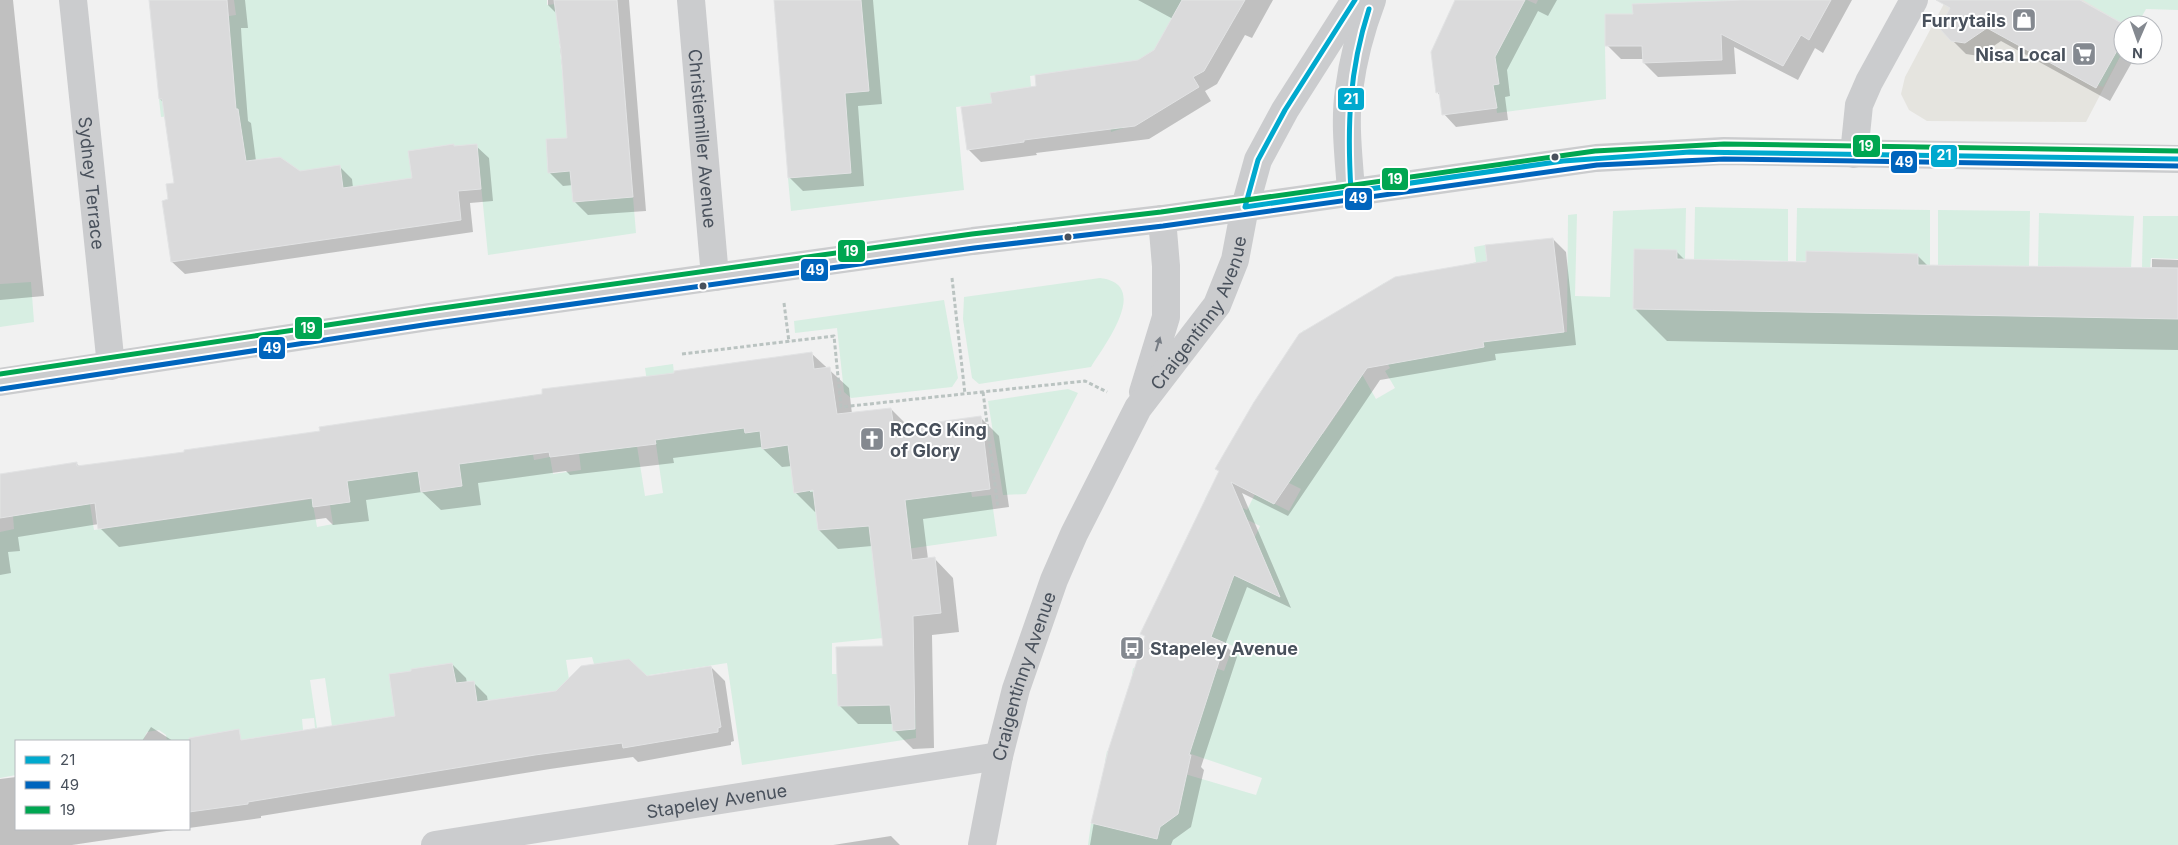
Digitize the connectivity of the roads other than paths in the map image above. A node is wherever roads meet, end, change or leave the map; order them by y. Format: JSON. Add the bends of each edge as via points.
{"nodes":[{"id":1,"x":73,"y":0,"type":"edge"},
{"id":2,"x":691,"y":0,"type":"edge"},
{"id":3,"x":1355,"y":0,"type":"edge"},
{"id":4,"x":1372,"y":0,"type":"edge"},
{"id":5,"x":1914,"y":0,"type":"edge"},
{"id":6,"x":1854,"y":154,"type":"junction"},
{"id":7,"x":2178,"y":159,"type":"edge"},
{"id":8,"x":1351,"y":191,"type":"junction"},
{"id":9,"x":1245,"y":208,"type":"junction"},
{"id":10,"x":1162,"y":219,"type":"junction"},
{"id":11,"x":715,"y":277,"type":"junction"},
{"id":12,"x":111,"y":366,"type":"junction"},
{"id":13,"x":0,"y":382,"type":"edge"},
{"id":14,"x":1138,"y":408,"type":"junction"},
{"id":15,"x":998,"y":756,"type":"junction"},
{"id":16,"x":434,"y":845,"type":"edge"},
{"id":17,"x":982,"y":845,"type":"edge"}],
"edges":[{"from":1,"to":12,"type":"street","name":"Sydney Terrace"},
{"from":2,"to":11,"type":"street","name":"Christiemiller Avenue"},
{"from":3,"to":9,"type":"street","name":"Craigentinny Avenue","via":[[1285,110],[1258,160]]},
{"from":4,"to":8,"type":"street","via":[[1360,33],[1348,92]]},
{"from":5,"to":6,"type":"street","via":[[1859,104]]},
{"from":6,"to":7,"type":"street"},
{"from":6,"to":8,"type":"street","via":[[1724,151],[1631,155],[1563,161]]},
{"from":8,"to":9,"type":"street"},
{"from":9,"to":10,"type":"street"},
{"from":9,"to":14,"type":"street","name":"Craigentinny Avenue","via":[[1235,260],[1217,305]]},
{"from":10,"to":11,"type":"street"},
{"from":14,"to":10,"type":"street","name":"Craigentinny Avenue","one_way":true,"via":[[1166,317]]},
{"from":11,"to":12,"type":"street"},
{"from":12,"to":13,"type":"street"},
{"from":14,"to":15,"type":"street","name":"Craigentinny Avenue","via":[[1054,580],[1016,689]]},
{"from":15,"to":16,"type":"street","name":"Stapeley Avenue"},
{"from":15,"to":17,"type":"street","name":"Craigentinny Avenue"}]}
